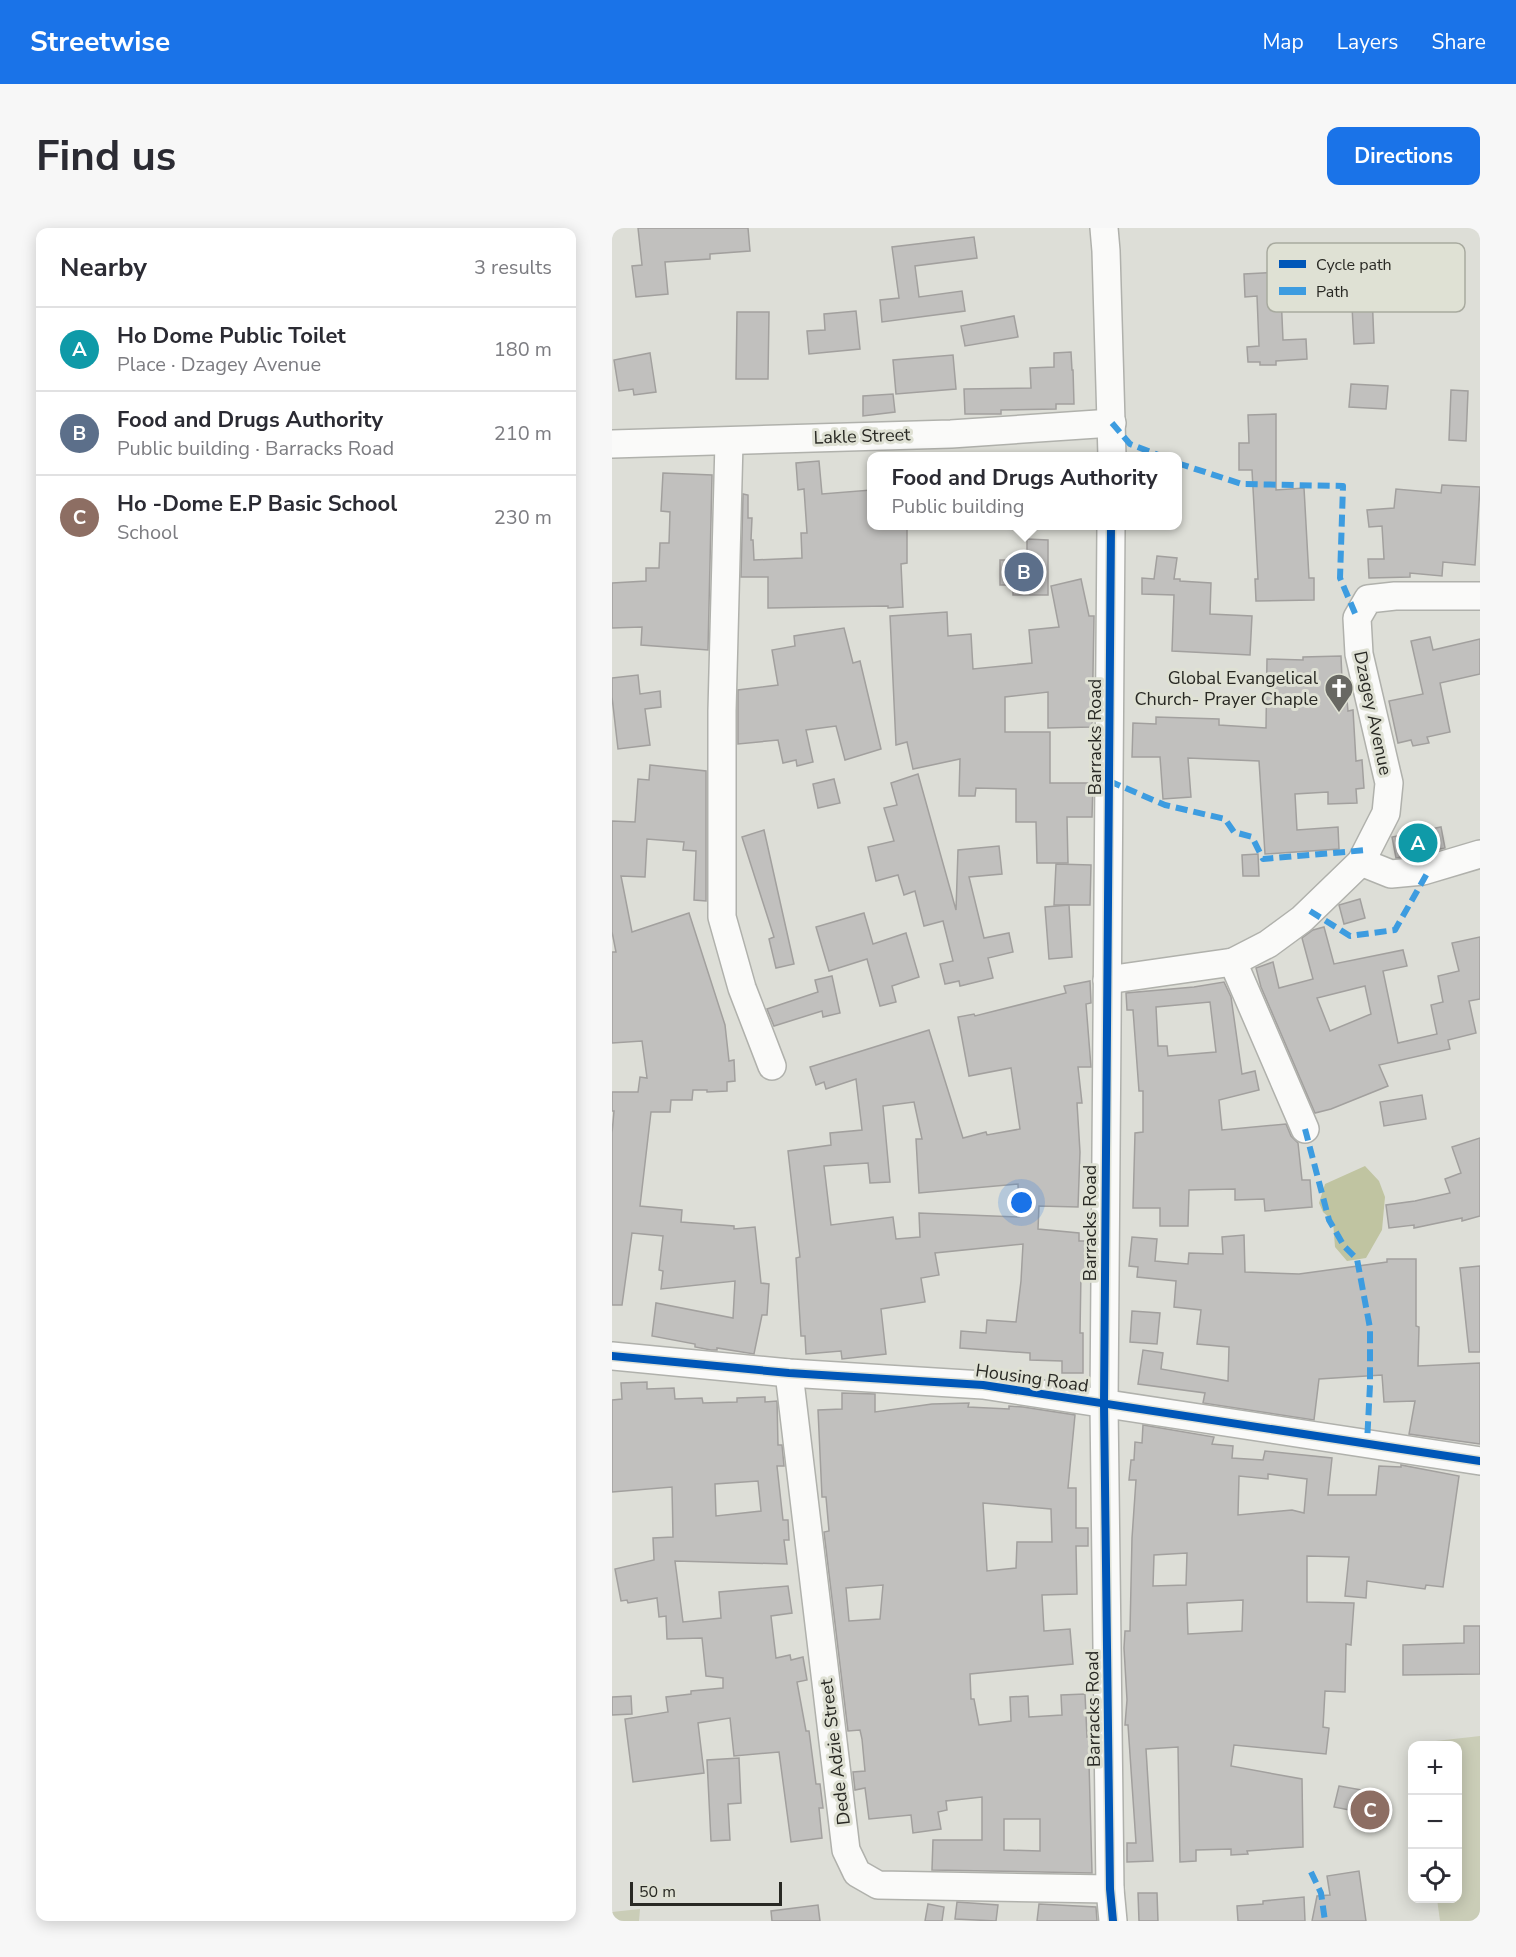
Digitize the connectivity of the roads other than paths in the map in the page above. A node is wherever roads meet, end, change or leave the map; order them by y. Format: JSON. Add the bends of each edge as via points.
{"nodes":[{"id":1,"x":1104,"y":228,"type":"edge"},
{"id":2,"x":1112,"y":423,"type":"junction"},
{"id":3,"x":729,"y":442,"type":"junction"},
{"id":4,"x":612,"y":444,"type":"edge"},
{"id":5,"x":1112,"y":452,"type":"edge"},
{"id":6,"x":1111,"y":530,"type":"edge"},
{"id":7,"x":1480,"y":597,"type":"edge"},
{"id":8,"x":1480,"y":854,"type":"edge"},
{"id":9,"x":1361,"y":862,"type":"junction"},
{"id":10,"x":1233,"y":962,"type":"junction"},
{"id":11,"x":1107,"y":980,"type":"junction"},
{"id":12,"x":772,"y":1066,"type":"dead end"},
{"id":13,"x":1305,"y":1129,"type":"dead end"},
{"id":14,"x":612,"y":1356,"type":"edge"},
{"id":15,"x":789,"y":1373,"type":"junction"},
{"id":16,"x":1104,"y":1404,"type":"junction"},
{"id":17,"x":1480,"y":1461,"type":"edge"},
{"id":18,"x":1110,"y":1889,"type":"junction"},
{"id":19,"x":1113,"y":1921,"type":"edge"}],
"edges":[{"from":1,"to":2,"type":"street"},
{"from":2,"to":3,"type":"street","name":"Lakle Street","via":[[951,434]]},
{"from":2,"to":5,"type":"street"},
{"from":3,"to":4,"type":"street","name":"Lakle Street"},
{"from":3,"to":12,"type":"street","via":[[722,711],[722,917],[742,988]]},
{"from":6,"to":11,"type":"street","name":"Barracks Road"},
{"from":7,"to":9,"type":"street","name":"Dzagey Avenue","via":[[1368,599],[1357,618],[1359,654],[1389,783],[1386,813]]},
{"from":8,"to":9,"type":"street","via":[[1424,871],[1391,874]]},
{"from":9,"to":10,"type":"street","name":"Dzagey Avenue","via":[[1302,919],[1268,944]]},
{"from":10,"to":11,"type":"street","name":"Dzagey Avenue"},
{"from":10,"to":13,"type":"street"},
{"from":11,"to":16,"type":"street","name":"Barracks Road"},
{"from":14,"to":15,"type":"street","name":"Housing Road"},
{"from":15,"to":16,"type":"street","name":"Housing Road","via":[[983,1385]]},
{"from":15,"to":18,"type":"street","name":"Dede Adzie Street","via":[[846,1850],[857,1873],[878,1885]]},
{"from":16,"to":17,"type":"street","name":"Housing Road"},
{"from":16,"to":18,"type":"street","name":"Barracks Road"},
{"from":18,"to":19,"type":"street","name":"Barracks Road"}]}
